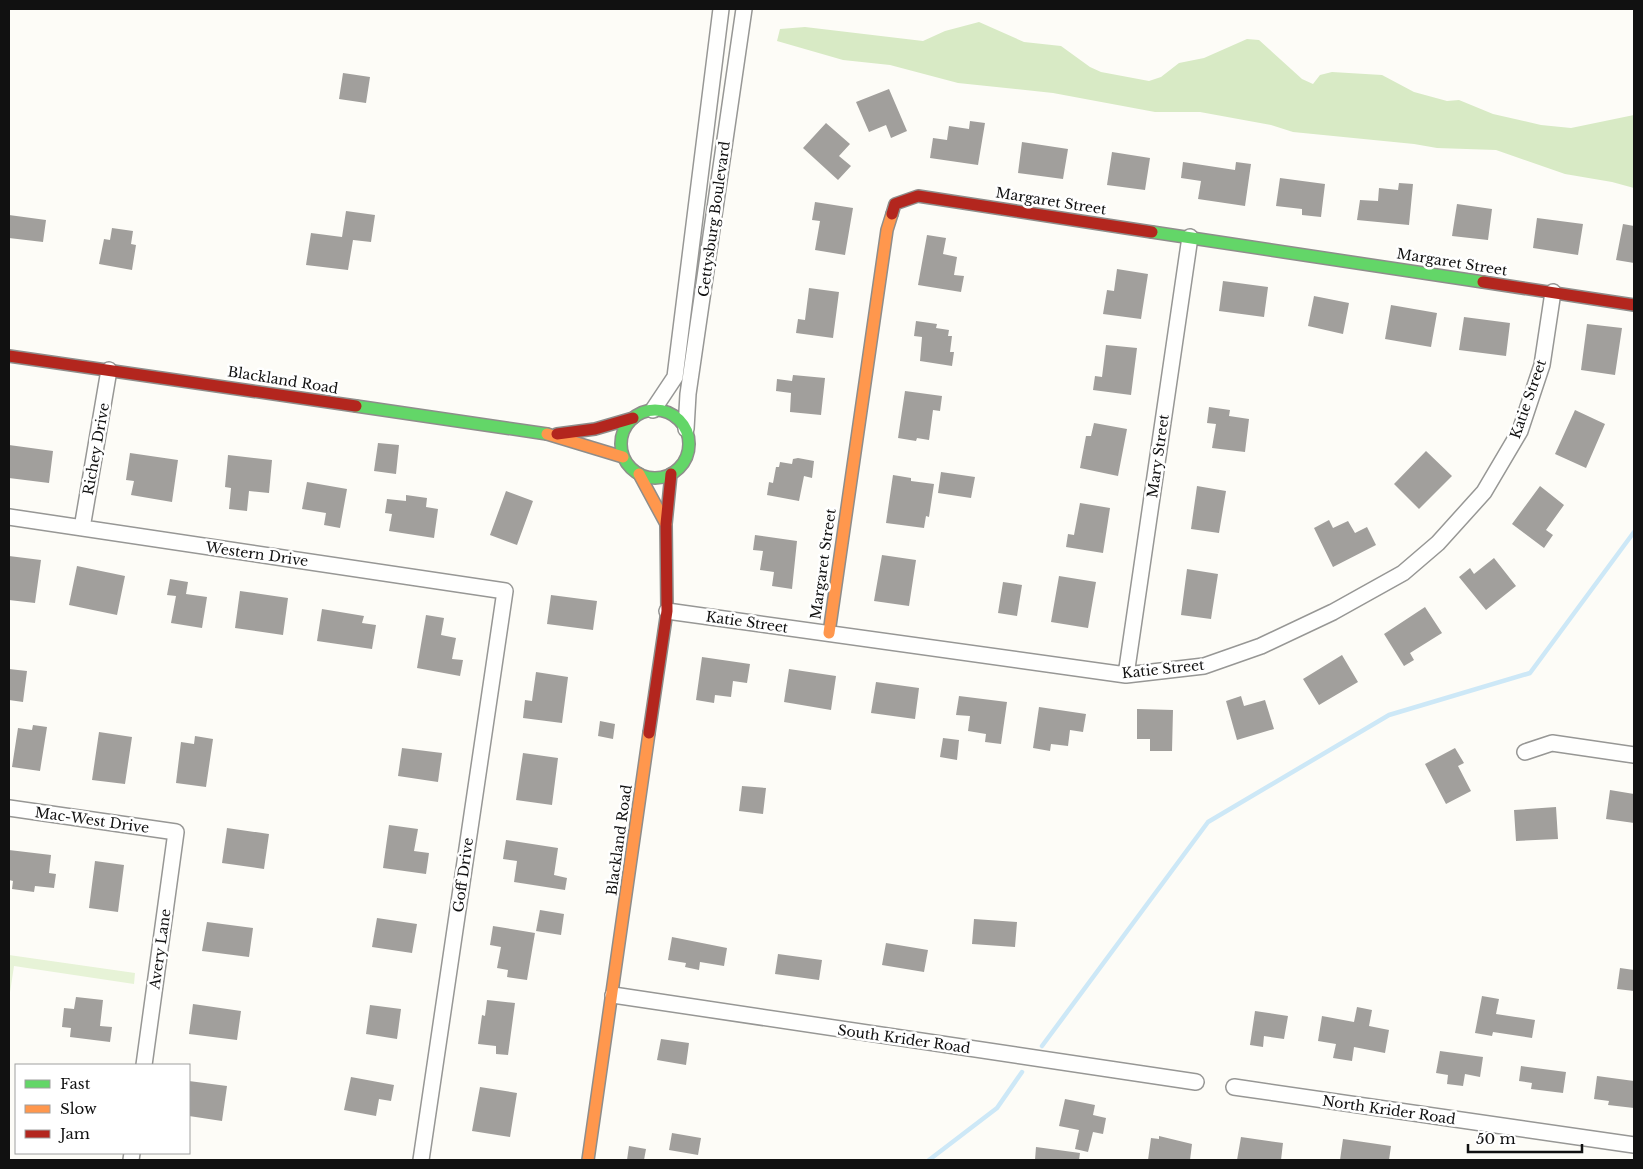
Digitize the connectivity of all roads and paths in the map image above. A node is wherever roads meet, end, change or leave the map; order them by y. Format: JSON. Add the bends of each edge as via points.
{"nodes":[{"id":1,"x":720,"y":9,"type":"edge"},
{"id":2,"x":744,"y":9,"type":"edge"},
{"id":3,"x":1190,"y":237,"type":"junction"},
{"id":4,"x":1553,"y":292,"type":"junction"},
{"id":5,"x":1634,"y":305,"type":"edge"},
{"id":6,"x":9,"y":356,"type":"edge"},
{"id":7,"x":110,"y":370,"type":"junction"},
{"id":8,"x":653,"y":410,"type":"junction"},
{"id":9,"x":632,"y":418,"type":"junction"},
{"id":10,"x":686,"y":429,"type":"junction"},
{"id":11,"x":552,"y":435,"type":"junction"},
{"id":12,"x":623,"y":457,"type":"junction"},
{"id":13,"x":639,"y":474,"type":"junction"},
{"id":14,"x":672,"y":474,"type":"junction"},
{"id":15,"x":9,"y":517,"type":"edge"},
{"id":16,"x":666,"y":524,"type":"junction"},
{"id":17,"x":82,"y":528,"type":"junction"},
{"id":18,"x":504,"y":590,"type":"joint"},
{"id":19,"x":667,"y":611,"type":"junction"},
{"id":20,"x":829,"y":633,"type":"junction"},
{"id":21,"x":1126,"y":675,"type":"junction"},
{"id":22,"x":1525,"y":752,"type":"dead end"},
{"id":23,"x":1634,"y":754,"type":"edge"},
{"id":24,"x":9,"y":808,"type":"edge"},
{"id":25,"x":176,"y":832,"type":"joint"},
{"id":26,"x":613,"y":995,"type":"junction"},
{"id":27,"x":144,"y":1064,"type":"edge"},
{"id":28,"x":1196,"y":1082,"type":"dead end"},
{"id":29,"x":1234,"y":1087,"type":"dead end"},
{"id":30,"x":1634,"y":1145,"type":"edge"},
{"id":31,"x":421,"y":1160,"type":"edge"},
{"id":32,"x":588,"y":1160,"type":"edge"}],
"edges":[{"from":1,"to":8,"type":"street","name":"Gettysburg Boulevard","via":[[675,377]]},
{"from":2,"to":10,"type":"street","name":"Gettysburg Boulevard","via":[[688,394]]},
{"from":3,"to":4,"type":"street","name":"Margaret Street"},
{"from":3,"to":20,"type":"street","name":"Margaret Street","via":[[918,196],[895,204],[882,260]]},
{"from":3,"to":21,"type":"street","name":"Mary Street"},
{"from":4,"to":5,"type":"street","name":"Margaret Street"},
{"from":4,"to":21,"type":"street","name":"Katie Street","via":[[1542,365],[1520,431],[1484,492],[1438,543],[1403,573],[1333,612],[1261,646],[1204,666]]},
{"from":6,"to":7,"type":"street","name":"Blackland Road"},
{"from":7,"to":11,"type":"street","name":"Blackland Road"},
{"from":7,"to":17,"type":"street","name":"Richey Drive"},
{"from":8,"to":9,"type":"street"},
{"from":8,"to":10,"type":"street","via":[[671,413]]},
{"from":9,"to":11,"type":"street","name":"Blackland Road","via":[[595,429]]},
{"from":9,"to":12,"type":"street","via":[[620,442]]},
{"from":10,"to":14,"type":"street","via":[[689,452]]},
{"from":11,"to":12,"type":"street","name":"Blackland Road"},
{"from":12,"to":13,"type":"street","via":[[626,464]]},
{"from":13,"to":14,"type":"street","via":[[655,479]]},
{"from":13,"to":16,"type":"street","name":"Blackland Road"},
{"from":14,"to":16,"type":"street","name":"Blackland Road"},
{"from":15,"to":17,"type":"street","name":"Western Drive"},
{"from":16,"to":19,"type":"street","name":"Blackland Road"},
{"from":17,"to":18,"type":"street","name":"Western Drive"},
{"from":18,"to":31,"type":"street","name":"Goff Drive"},
{"from":19,"to":20,"type":"street","name":"Katie Street"},
{"from":19,"to":26,"type":"street","name":"Blackland Road"},
{"from":20,"to":21,"type":"street","name":"Katie Street"},
{"from":22,"to":23,"type":"street","via":[[1552,743]]},
{"from":24,"to":25,"type":"street","name":"Mac-West Drive"},
{"from":25,"to":27,"type":"street","name":"Avery Lane"},
{"from":26,"to":28,"type":"street","name":"South Krider Road"},
{"from":26,"to":32,"type":"street","name":"Blackland Road"},
{"from":29,"to":30,"type":"street","name":"North Krider Road"}]}
